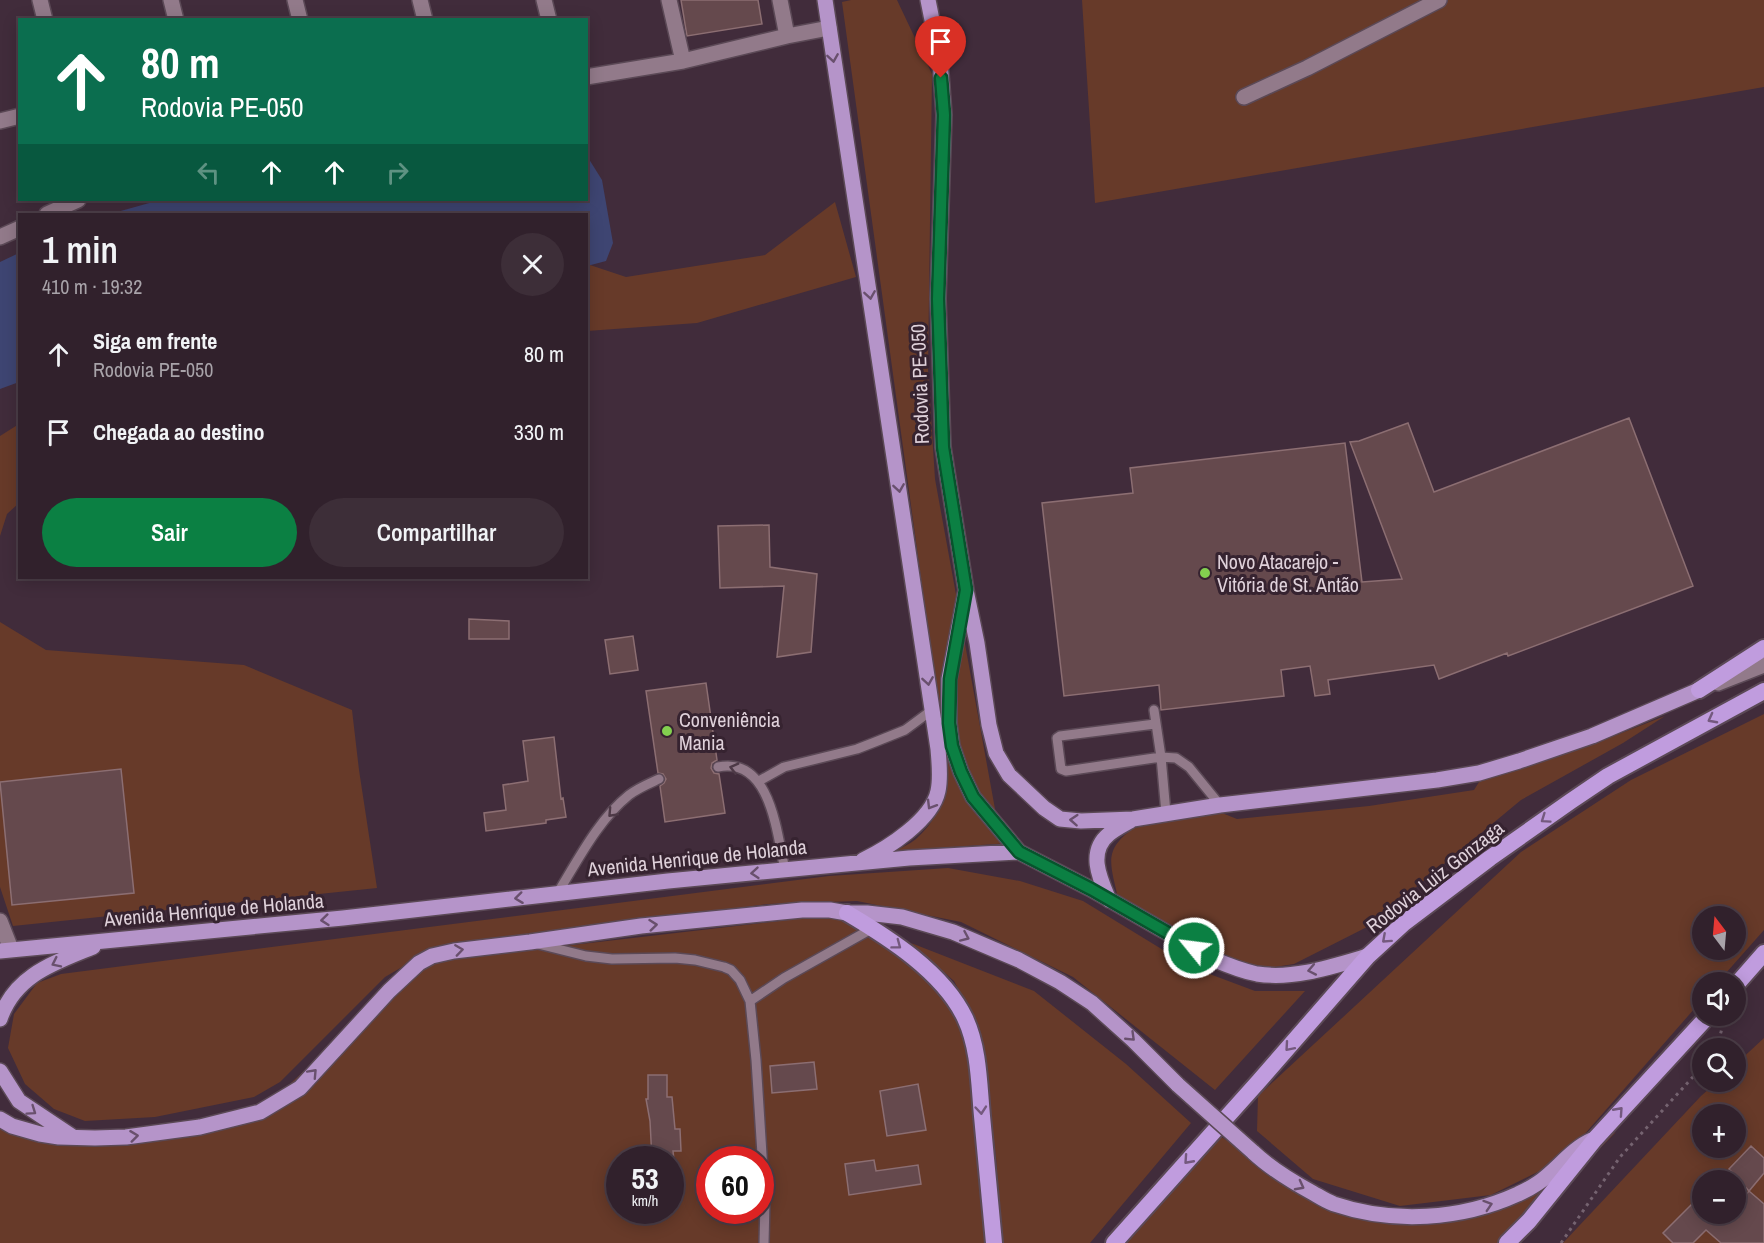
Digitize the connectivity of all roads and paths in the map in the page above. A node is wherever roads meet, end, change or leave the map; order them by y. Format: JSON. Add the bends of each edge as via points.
{"nodes":[{"id":1,"x":40,"y":0,"type":"edge"},
{"id":2,"x":171,"y":0,"type":"edge"},
{"id":3,"x":295,"y":0,"type":"edge"},
{"id":4,"x":420,"y":0,"type":"edge"},
{"id":5,"x":544,"y":0,"type":"edge"},
{"id":6,"x":669,"y":0,"type":"edge"},
{"id":7,"x":780,"y":0,"type":"edge"},
{"id":8,"x":928,"y":0,"type":"edge"},
{"id":9,"x":1439,"y":0,"type":"edge"},
{"id":10,"x":828,"y":4,"type":"edge"},
{"id":11,"x":44,"y":18,"type":"edge"},
{"id":12,"x":176,"y":18,"type":"edge"},
{"id":13,"x":300,"y":18,"type":"edge"},
{"id":14,"x":424,"y":18,"type":"edge"},
{"id":15,"x":548,"y":18,"type":"edge"},
{"id":16,"x":829,"y":28,"type":"junction"},
{"id":17,"x":787,"y":36,"type":"junction"},
{"id":18,"x":684,"y":61,"type":"junction"},
{"id":19,"x":588,"y":77,"type":"edge"},
{"id":20,"x":1244,"y":97,"type":"dead end"},
{"id":21,"x":18,"y":116,"type":"edge"},
{"id":22,"x":0,"y":121,"type":"edge"},
{"id":23,"x":76,"y":201,"type":"edge"},
{"id":24,"x":49,"y":213,"type":"edge"},
{"id":25,"x":18,"y":229,"type":"edge"},
{"id":26,"x":0,"y":237,"type":"edge"},
{"id":27,"x":966,"y":590,"type":"junction"},
{"id":28,"x":1764,"y":648,"type":"edge"},
{"id":29,"x":1764,"y":665,"type":"edge"},
{"id":30,"x":1699,"y":690,"type":"junction"},
{"id":31,"x":1764,"y":691,"type":"edge"},
{"id":32,"x":932,"y":710,"type":"junction"},
{"id":33,"x":1154,"y":710,"type":"dead end"},
{"id":34,"x":1155,"y":724,"type":"junction"},
{"id":35,"x":1161,"y":757,"type":"junction"},
{"id":36,"x":718,"y":767,"type":"dead end"},
{"id":37,"x":659,"y":779,"type":"dead end"},
{"id":38,"x":759,"y":781,"type":"junction"},
{"id":39,"x":1220,"y":805,"type":"junction"},
{"id":40,"x":1166,"y":813,"type":"junction"},
{"id":41,"x":1133,"y":819,"type":"junction"},
{"id":42,"x":1019,"y":852,"type":"junction"},
{"id":43,"x":855,"y":863,"type":"junction"},
{"id":44,"x":785,"y":870,"type":"junction"},
{"id":45,"x":557,"y":894,"type":"junction"},
{"id":46,"x":1109,"y":900,"type":"junction"},
{"id":47,"x":847,"y":913,"type":"junction"},
{"id":48,"x":0,"y":921,"type":"edge"},
{"id":49,"x":873,"y":928,"type":"junction"},
{"id":50,"x":110,"y":941,"type":"junction"},
{"id":51,"x":530,"y":942,"type":"junction"},
{"id":52,"x":5,"y":950,"type":"edge"},
{"id":53,"x":1764,"y":953,"type":"edge"},
{"id":54,"x":1368,"y":956,"type":"junction"},
{"id":55,"x":1757,"y":969,"type":"edge"},
{"id":56,"x":750,"y":1001,"type":"junction"},
{"id":57,"x":0,"y":1019,"type":"edge"},
{"id":58,"x":1698,"y":1026,"type":"edge"},
{"id":59,"x":0,"y":1071,"type":"edge"},
{"id":60,"x":1692,"y":1078,"type":"edge"},
{"id":61,"x":0,"y":1119,"type":"edge"},
{"id":62,"x":76,"y":1138,"type":"junction"},
{"id":63,"x":1595,"y":1139,"type":"junction"},
{"id":64,"x":764,"y":1243,"type":"edge"},
{"id":65,"x":994,"y":1243,"type":"edge"},
{"id":66,"x":1114,"y":1243,"type":"edge"},
{"id":67,"x":1507,"y":1243,"type":"edge"},
{"id":68,"x":1561,"y":1243,"type":"edge"}],
"edges":[{"from":1,"to":11,"type":"street"},
{"from":2,"to":12,"type":"street"},
{"from":3,"to":13,"type":"street"},
{"from":4,"to":14,"type":"street"},
{"from":5,"to":15,"type":"street"},
{"from":6,"to":18,"type":"street"},
{"from":7,"to":17,"type":"street"},
{"from":8,"to":27,"type":"main road","name":"Rodovia PE-050","via":[[940,60],[944,115],[938,299],[943,447]]},
{"from":9,"to":20,"type":"street"},
{"from":10,"to":16,"type":"main road","name":"Rodovia PE-050"},
{"from":16,"to":17,"type":"street"},
{"from":16,"to":32,"type":"main road","name":"Rodovia PE-050","one_way":true},
{"from":17,"to":18,"type":"street"},
{"from":18,"to":19,"type":"street"},
{"from":21,"to":22,"type":"street"},
{"from":23,"to":24,"type":"street"},
{"from":25,"to":26,"type":"street"},
{"from":41,"to":27,"type":"main road","one_way":true,"via":[[1060,819],[1009,775],[996,753],[989,725]]},
{"from":27,"to":42,"type":"main road","name":"Rodovia PE-050","via":[[950,679],[952,746],[973,797]]},
{"from":28,"to":30,"type":"highway"},
{"from":29,"to":30,"type":"street"},
{"from":30,"to":39,"type":"main road","via":[[1592,736],[1479,773]]},
{"from":31,"to":54,"type":"highway","name":"Rodovia Luiz Gonzaga","one_way":true,"via":[[1645,755],[1571,801],[1404,923]]},
{"from":32,"to":38,"type":"lane","via":[[905,730],[846,752],[784,767]]},
{"from":32,"to":43,"type":"main road","name":"Rodovia PE-050","one_way":true,"via":[[940,778],[934,803],[899,838]]},
{"from":33,"to":34,"type":"lane"},
{"from":34,"to":35,"type":"lane"},
{"from":34,"to":35,"type":"lane","via":[[1060,736],[1057,738],[1061,769]]},
{"from":35,"to":39,"type":"lane","via":[[1176,758],[1189,767]]},
{"from":35,"to":40,"type":"lane"},
{"from":38,"to":36,"type":"lane","one_way":true,"via":[[737,768]]},
{"from":37,"to":45,"type":"lane","one_way":true,"via":[[640,787],[608,816]]},
{"from":38,"to":44,"type":"lane","via":[[772,811]]},
{"from":39,"to":40,"type":"main road"},
{"from":40,"to":41,"type":"main road"},
{"from":41,"to":46,"type":"main road","via":[[1108,834],[1096,857],[1098,875]]},
{"from":42,"to":43,"type":"main road","name":"Avenida Henrique de Holanda"},
{"from":42,"to":46,"type":"main road"},
{"from":43,"to":44,"type":"main road","name":"Avenida Henrique de Holanda"},
{"from":44,"to":45,"type":"main road","name":"Avenida Henrique de Holanda","one_way":true},
{"from":45,"to":50,"type":"main road","name":"Avenida Henrique de Holanda","one_way":true},
{"from":54,"to":46,"type":"main road","one_way":true,"via":[[1292,974],[1259,974],[1213,959]]},
{"from":47,"to":49,"type":"highway"},
{"from":51,"to":47,"type":"main road","one_way":true,"via":[[758,914],[802,910]]},
{"from":47,"to":63,"type":"main road","one_way":true,"bridge":true,"via":[[924,922],[1019,960],[1060,982],[1092,1003],[1134,1040],[1252,1152],[1287,1179],[1332,1203],[1378,1214],[1457,1214],[1518,1194]]},
{"from":48,"to":52,"type":"street"},
{"from":49,"to":56,"type":"lane"},
{"from":49,"to":65,"type":"highway","one_way":true,"via":[[933,975],[958,1006],[973,1037]]},
{"from":50,"to":52,"type":"main road","name":"Avenida Henrique de Holanda"},
{"from":50,"to":57,"type":"main road","one_way":true,"via":[[66,958],[21,983]]},
{"from":51,"to":56,"type":"lane","via":[[586,956],[675,958],[716,965],[731,970]]},
{"from":62,"to":51,"type":"main road","one_way":true,"via":[[126,1137],[200,1127],[260,1112],[300,1088],[419,963],[454,951]]},
{"from":53,"to":55,"type":"highway"},
{"from":54,"to":66,"type":"highway","name":"Rodovia Luiz Gonzaga","one_way":true},
{"from":56,"to":64,"type":"lane","via":[[761,1121]]},
{"from":63,"to":58,"type":"highway","one_way":true},
{"from":59,"to":62,"type":"main road","one_way":true,"via":[[19,1101]]},
{"from":60,"to":68,"type":"path","via":[[1620,1157]]},
{"from":61,"to":62,"type":"main road","via":[[40,1134]]},
{"from":63,"to":67,"type":"highway"}]}
